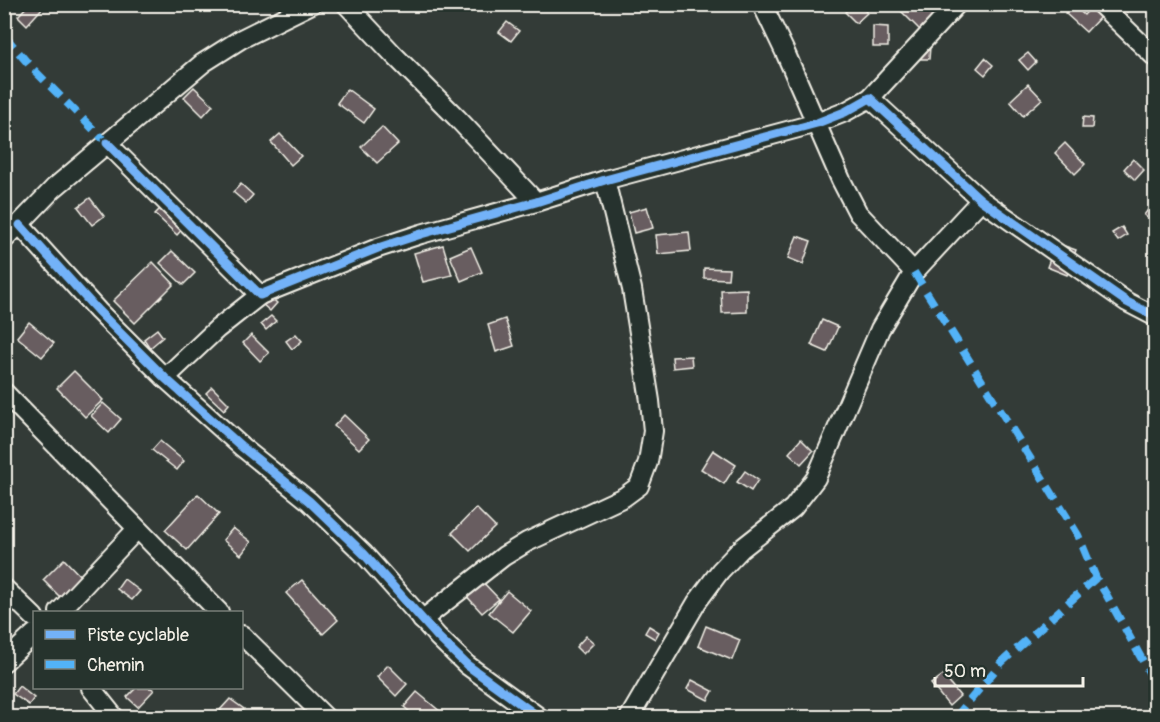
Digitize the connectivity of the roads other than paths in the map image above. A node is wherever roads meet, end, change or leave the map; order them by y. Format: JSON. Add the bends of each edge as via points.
{"nodes":[{"id":1,"x":312,"y":4,"type":"edge"},
{"id":2,"x":346,"y":4,"type":"edge"},
{"id":3,"x":762,"y":4,"type":"edge"},
{"id":4,"x":957,"y":4,"type":"edge"},
{"id":5,"x":1100,"y":4,"type":"edge"},
{"id":6,"x":1155,"y":58,"type":"edge"},
{"id":7,"x":870,"y":98,"type":"junction"},
{"id":8,"x":817,"y":123,"type":"junction"},
{"id":9,"x":107,"y":143,"type":"junction"},
{"id":10,"x":605,"y":180,"type":"junction"},
{"id":11,"x":981,"y":200,"type":"junction"},
{"id":12,"x":536,"y":202,"type":"junction"},
{"id":13,"x":20,"y":225,"type":"junction"},
{"id":14,"x":4,"y":240,"type":"edge"},
{"id":15,"x":914,"y":272,"type":"junction"},
{"id":16,"x":260,"y":294,"type":"junction"},
{"id":17,"x":1155,"y":317,"type":"edge"},
{"id":18,"x":165,"y":378,"type":"junction"},
{"id":19,"x":4,"y":392,"type":"edge"},
{"id":20,"x":137,"y":529,"type":"junction"},
{"id":21,"x":4,"y":588,"type":"edge"},
{"id":22,"x":59,"y":611,"type":"edge"},
{"id":23,"x":218,"y":611,"type":"edge"},
{"id":24,"x":33,"y":617,"type":"edge"},
{"id":25,"x":422,"y":620,"type":"junction"},
{"id":26,"x":33,"y":635,"type":"edge"},
{"id":27,"x":243,"y":636,"type":"edge"},
{"id":28,"x":4,"y":662,"type":"edge"},
{"id":29,"x":94,"y":689,"type":"edge"},
{"id":30,"x":115,"y":717,"type":"edge"},
{"id":31,"x":326,"y":717,"type":"edge"},
{"id":32,"x":540,"y":717,"type":"edge"},
{"id":33,"x":629,"y":717,"type":"edge"}],
"edges":[{"from":1,"to":9,"type":"street","via":[[241,39],[203,63]]},
{"from":2,"to":12,"type":"street"},
{"from":3,"to":8,"type":"street"},
{"from":4,"to":7,"type":"street"},
{"from":5,"to":6,"type":"street"},
{"from":7,"to":8,"type":"street"},
{"from":7,"to":11,"type":"street"},
{"from":8,"to":10,"type":"street"},
{"from":8,"to":15,"type":"street","via":[[858,213]]},
{"from":9,"to":13,"type":"street","via":[[54,188]]},
{"from":9,"to":16,"type":"street"},
{"from":10,"to":12,"type":"street"},
{"from":10,"to":25,"type":"street","via":[[632,289],[650,401],[648,462],[639,486],[624,497],[526,542]]},
{"from":11,"to":15,"type":"street"},
{"from":11,"to":17,"type":"street","via":[[1127,302]]},
{"from":12,"to":16,"type":"street","via":[[399,241]]},
{"from":13,"to":14,"type":"street"},
{"from":13,"to":18,"type":"street"},
{"from":15,"to":33,"type":"street","via":[[880,329],[816,477],[793,508],[720,571],[697,602]]},
{"from":16,"to":18,"type":"street"},
{"from":18,"to":25,"type":"street","via":[[309,501],[364,554]]},
{"from":19,"to":20,"type":"street"},
{"from":20,"to":22,"type":"street"},
{"from":20,"to":23,"type":"street"},
{"from":21,"to":24,"type":"street"},
{"from":25,"to":32,"type":"street","via":[[467,665]]},
{"from":26,"to":28,"type":"street"},
{"from":27,"to":31,"type":"street"},
{"from":29,"to":30,"type":"street"}]}
